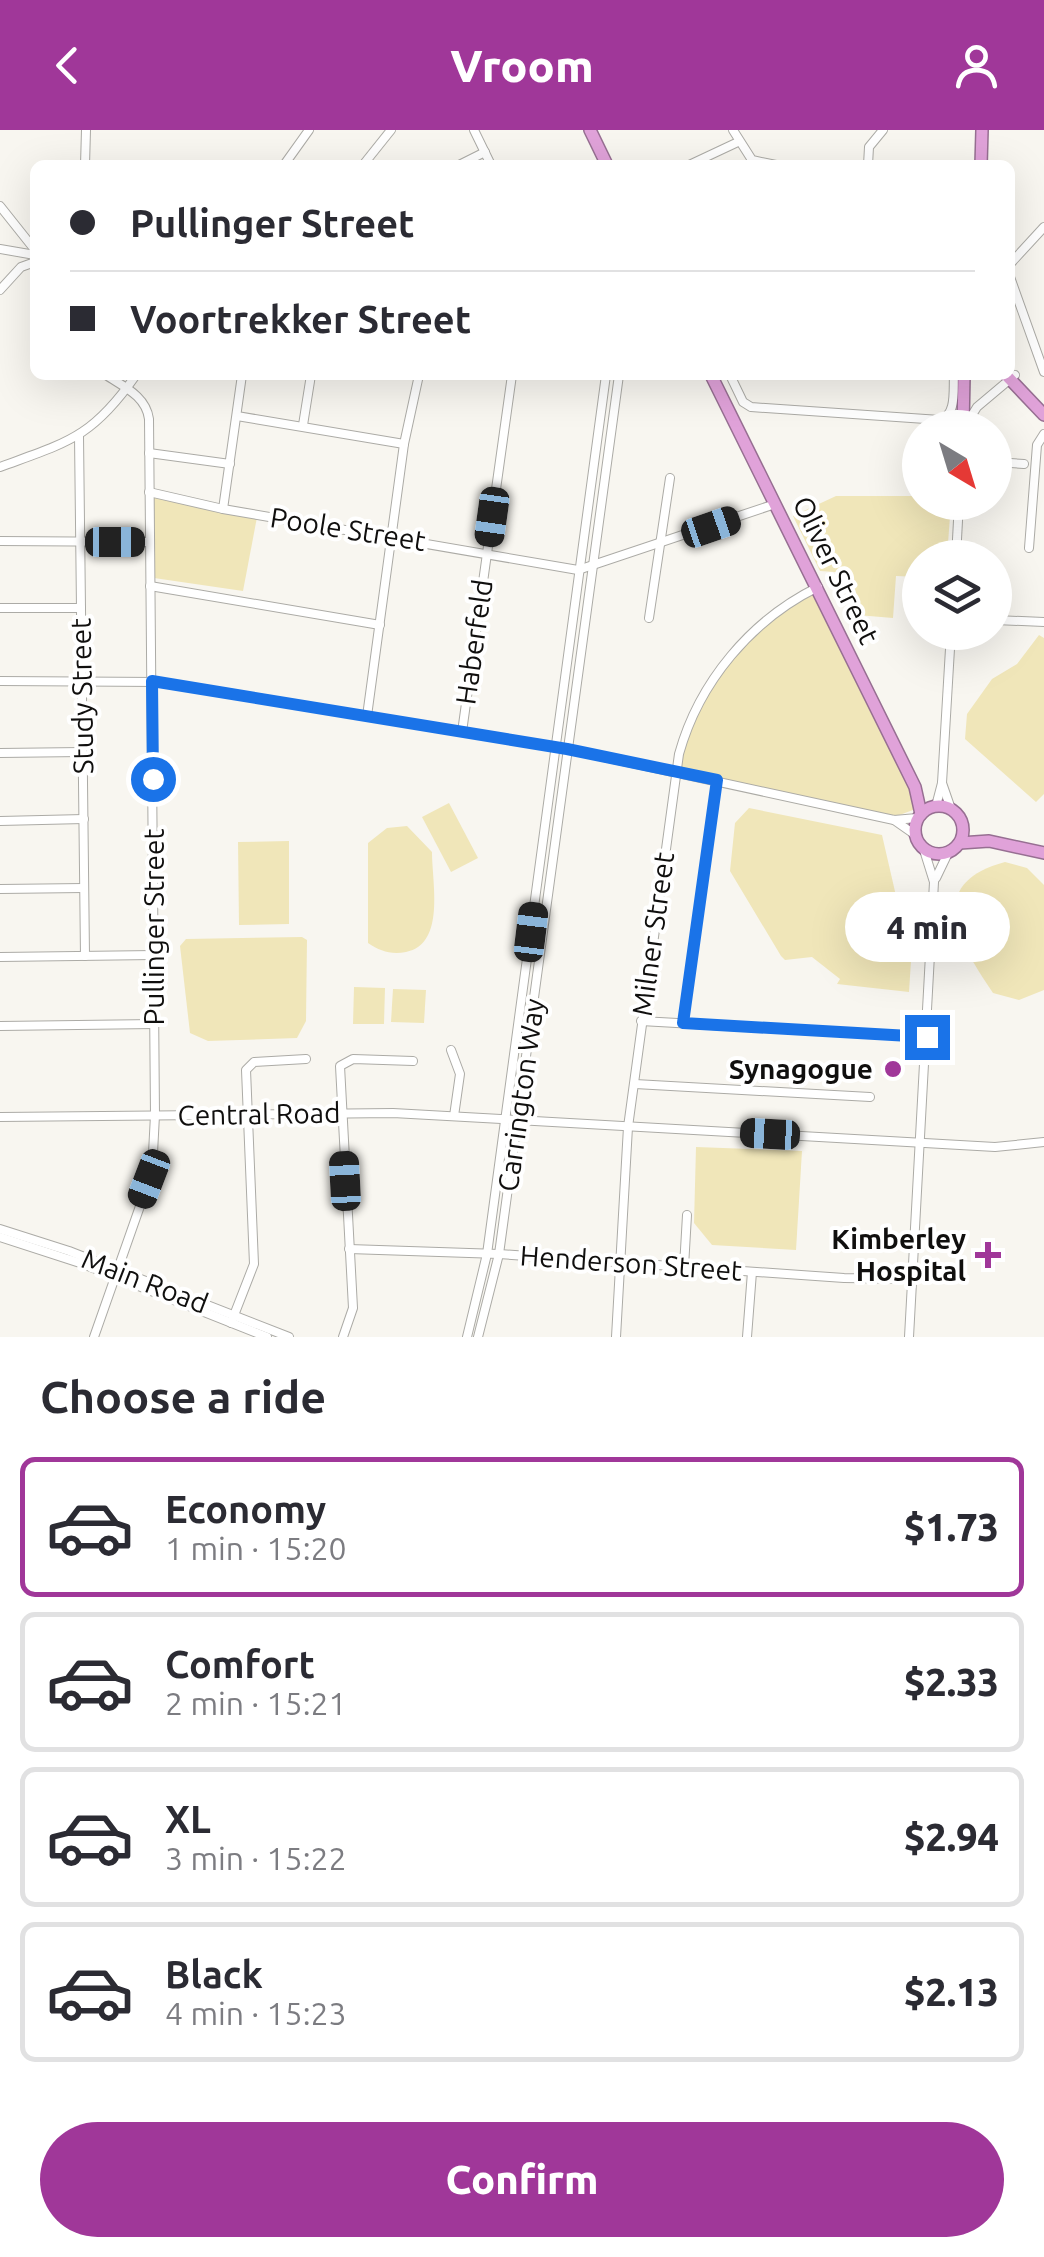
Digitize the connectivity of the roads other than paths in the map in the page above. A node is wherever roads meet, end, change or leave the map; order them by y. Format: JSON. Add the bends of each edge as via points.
{"nodes":[{"id":1,"x":86,"y":130,"type":"edge"},
{"id":2,"x":308,"y":130,"type":"edge"},
{"id":3,"x":391,"y":130,"type":"edge"},
{"id":4,"x":474,"y":130,"type":"edge"},
{"id":5,"x":590,"y":130,"type":"edge"},
{"id":6,"x":733,"y":130,"type":"edge"},
{"id":7,"x":883,"y":130,"type":"edge"},
{"id":8,"x":982,"y":130,"type":"edge"},
{"id":9,"x":738,"y":142,"type":"junction"},
{"id":10,"x":484,"y":152,"type":"junction"},
{"id":11,"x":85,"y":160,"type":"edge"},
{"id":12,"x":287,"y":160,"type":"edge"},
{"id":13,"x":367,"y":160,"type":"edge"},
{"id":14,"x":469,"y":160,"type":"edge"},
{"id":15,"x":488,"y":160,"type":"edge"},
{"id":16,"x":605,"y":160,"type":"edge"},
{"id":17,"x":700,"y":160,"type":"edge"},
{"id":18,"x":752,"y":160,"type":"edge"},
{"id":19,"x":868,"y":160,"type":"edge"},
{"id":20,"x":981,"y":160,"type":"edge"},
{"id":21,"x":0,"y":206,"type":"edge"},
{"id":22,"x":1044,"y":227,"type":"edge"},
{"id":23,"x":30,"y":248,"type":"edge"},
{"id":24,"x":0,"y":249,"type":"edge"},
{"id":25,"x":30,"y":254,"type":"edge"},
{"id":26,"x":1015,"y":259,"type":"edge"},
{"id":27,"x":30,"y":260,"type":"edge"},
{"id":28,"x":0,"y":290,"type":"edge"},
{"id":29,"x":1015,"y":290,"type":"edge"},
{"id":30,"x":1043,"y":368,"type":"edge"},
{"id":31,"x":113,"y":380,"type":"edge"},
{"id":32,"x":132,"y":380,"type":"edge"},
{"id":33,"x":241,"y":380,"type":"edge"},
{"id":34,"x":309,"y":380,"type":"edge"},
{"id":35,"x":419,"y":380,"type":"edge"},
{"id":36,"x":511,"y":380,"type":"edge"},
{"id":37,"x":605,"y":380,"type":"edge"},
{"id":38,"x":618,"y":380,"type":"edge"},
{"id":39,"x":713,"y":380,"type":"edge"},
{"id":40,"x":732,"y":380,"type":"edge"},
{"id":41,"x":954,"y":380,"type":"edge"},
{"id":42,"x":964,"y":380,"type":"edge"},
{"id":43,"x":1005,"y":380,"type":"edge"},
{"id":44,"x":1014,"y":380,"type":"edge"},
{"id":45,"x":126,"y":389,"type":"junction"},
{"id":46,"x":964,"y":410,"type":"edge"},
{"id":47,"x":974,"y":410,"type":"edge"},
{"id":48,"x":1042,"y":413,"type":"edge"},
{"id":49,"x":237,"y":416,"type":"junction"},
{"id":50,"x":302,"y":425,"type":"junction"},
{"id":51,"x":1044,"y":434,"type":"edge"},
{"id":52,"x":79,"y":436,"type":"junction"},
{"id":53,"x":404,"y":444,"type":"junction"},
{"id":54,"x":149,"y":452,"type":"junction"},
{"id":55,"x":1012,"y":463,"type":"edge"},
{"id":56,"x":230,"y":464,"type":"junction"},
{"id":57,"x":1024,"y":464,"type":"dead end"},
{"id":58,"x":0,"y":468,"type":"edge"},
{"id":59,"x":670,"y":478,"type":"dead end"},
{"id":60,"x":149,"y":492,"type":"junction"},
{"id":61,"x":775,"y":504,"type":"junction"},
{"id":62,"x":223,"y":509,"type":"junction"},
{"id":63,"x":392,"y":536,"type":"junction"},
{"id":64,"x":81,"y":541,"type":"junction"},
{"id":65,"x":0,"y":542,"type":"edge"},
{"id":66,"x":149,"y":542,"type":"junction"},
{"id":67,"x":660,"y":545,"type":"junction"},
{"id":68,"x":1029,"y":548,"type":"dead end"},
{"id":69,"x":487,"y":552,"type":"junction"},
{"id":70,"x":592,"y":568,"type":"junction"},
{"id":71,"x":578,"y":570,"type":"junction"},
{"id":72,"x":150,"y":586,"type":"junction"},
{"id":73,"x":818,"y":587,"type":"junction"},
{"id":74,"x":0,"y":608,"type":"edge"},
{"id":75,"x":81,"y":608,"type":"junction"},
{"id":76,"x":649,"y":618,"type":"dead end"},
{"id":77,"x":1012,"y":621,"type":"edge"},
{"id":78,"x":1044,"y":622,"type":"edge"},
{"id":79,"x":380,"y":625,"type":"junction"},
{"id":80,"x":950,"y":650,"type":"edge"},
{"id":81,"x":83,"y":680,"type":"junction"},
{"id":82,"x":0,"y":681,"type":"edge"},
{"id":83,"x":152,"y":681,"type":"junction"},
{"id":84,"x":367,"y":716,"type":"junction"},
{"id":85,"x":462,"y":732,"type":"junction"},
{"id":86,"x":555,"y":747,"type":"junction"},
{"id":87,"x":567,"y":749,"type":"junction"},
{"id":88,"x":82,"y":752,"type":"junction"},
{"id":89,"x":0,"y":753,"type":"edge"},
{"id":90,"x":675,"y":772,"type":"junction"},
{"id":91,"x":717,"y":780,"type":"junction"},
{"id":92,"x":942,"y":783,"type":"junction"},
{"id":93,"x":916,"y":788,"type":"junction"},
{"id":94,"x":934,"y":806,"type":"junction"},
{"id":95,"x":951,"y":809,"type":"junction"},
{"id":96,"x":919,"y":816,"type":"junction"},
{"id":97,"x":84,"y":820,"type":"junction"},
{"id":98,"x":894,"y":820,"type":"junction"},
{"id":99,"x":0,"y":821,"type":"edge"},
{"id":100,"x":962,"y":825,"type":"junction"},
{"id":101,"x":914,"y":834,"type":"junction"},
{"id":102,"x":989,"y":841,"type":"junction"},
{"id":103,"x":960,"y":843,"type":"junction"},
{"id":104,"x":924,"y":850,"type":"junction"},
{"id":105,"x":948,"y":853,"type":"junction"},
{"id":106,"x":1044,"y":853,"type":"edge"},
{"id":107,"x":934,"y":882,"type":"junction"},
{"id":108,"x":0,"y":888,"type":"edge"},
{"id":109,"x":84,"y":888,"type":"junction"},
{"id":110,"x":154,"y":955,"type":"junction"},
{"id":111,"x":85,"y":956,"type":"junction"},
{"id":112,"x":0,"y":957,"type":"edge"},
{"id":113,"x":641,"y":1021,"type":"junction"},
{"id":114,"x":683,"y":1023,"type":"junction"},
{"id":115,"x":154,"y":1024,"type":"junction"},
{"id":116,"x":0,"y":1026,"type":"edge"},
{"id":117,"x":927,"y":1037,"type":"junction"},
{"id":118,"x":451,"y":1050,"type":"dead end"},
{"id":119,"x":306,"y":1060,"type":"dead end"},
{"id":120,"x":413,"y":1061,"type":"dead end"},
{"id":121,"x":635,"y":1084,"type":"junction"},
{"id":122,"x":870,"y":1097,"type":"dead end"},
{"id":123,"x":341,"y":1112,"type":"junction"},
{"id":124,"x":246,"y":1114,"type":"junction"},
{"id":125,"x":155,"y":1115,"type":"junction"},
{"id":126,"x":454,"y":1116,"type":"junction"},
{"id":127,"x":0,"y":1117,"type":"edge"},
{"id":128,"x":506,"y":1120,"type":"junction"},
{"id":129,"x":518,"y":1120,"type":"junction"},
{"id":130,"x":628,"y":1127,"type":"junction"},
{"id":131,"x":921,"y":1140,"type":"junction"},
{"id":132,"x":1044,"y":1142,"type":"edge"},
{"id":133,"x":686,"y":1215,"type":"dead end"},
{"id":134,"x":0,"y":1229,"type":"edge"},
{"id":135,"x":0,"y":1236,"type":"edge"},
{"id":136,"x":349,"y":1249,"type":"junction"},
{"id":137,"x":487,"y":1254,"type":"junction"},
{"id":138,"x":499,"y":1254,"type":"junction"},
{"id":139,"x":620,"y":1263,"type":"junction"},
{"id":140,"x":684,"y":1266,"type":"junction"},
{"id":141,"x":114,"y":1272,"type":"junction"},
{"id":142,"x":752,"y":1272,"type":"junction"},
{"id":143,"x":912,"y":1279,"type":"junction"},
{"id":144,"x":232,"y":1319,"type":"junction"},
{"id":145,"x":94,"y":1337,"type":"edge"},
{"id":146,"x":266,"y":1337,"type":"edge"},
{"id":147,"x":289,"y":1337,"type":"edge"},
{"id":148,"x":343,"y":1337,"type":"edge"},
{"id":149,"x":467,"y":1337,"type":"edge"},
{"id":150,"x":478,"y":1337,"type":"edge"},
{"id":151,"x":616,"y":1337,"type":"edge"},
{"id":152,"x":747,"y":1337,"type":"edge"},
{"id":153,"x":909,"y":1337,"type":"edge"}],
"edges":[{"from":1,"to":11,"type":"street"},
{"from":2,"to":12,"type":"street"},
{"from":3,"to":13,"type":"street"},
{"from":4,"to":10,"type":"street"},
{"from":5,"to":16,"type":"highway"},
{"from":6,"to":9,"type":"street"},
{"from":7,"to":19,"type":"street","via":[[870,144]]},
{"from":8,"to":20,"type":"highway"},
{"from":9,"to":17,"type":"street"},
{"from":9,"to":18,"type":"street"},
{"from":10,"to":14,"type":"street"},
{"from":10,"to":15,"type":"street"},
{"from":21,"to":23,"type":"street"},
{"from":22,"to":26,"type":"street"},
{"from":24,"to":25,"type":"street"},
{"from":27,"to":28,"type":"street"},
{"from":29,"to":30,"type":"street"},
{"from":31,"to":45,"type":"street"},
{"from":32,"to":45,"type":"street"},
{"from":33,"to":49,"type":"street"},
{"from":34,"to":50,"type":"street"},
{"from":35,"to":53,"type":"street"},
{"from":36,"to":69,"type":"street","name":"Haberfeld"},
{"from":37,"to":71,"type":"street","name":"Carrington Way"},
{"from":38,"to":70,"type":"street","name":"Carrington Way"},
{"from":39,"to":61,"type":"highway","name":"Oliver Street"},
{"from":40,"to":41,"type":"street","via":[[751,406],[947,418]]},
{"from":42,"to":46,"type":"highway"},
{"from":43,"to":47,"type":"street"},
{"from":44,"to":48,"type":"highway"},
{"from":45,"to":52,"type":"street"},
{"from":45,"to":54,"type":"street","name":"Pullinger Street","via":[[148,409]]},
{"from":49,"to":50,"type":"street"},
{"from":49,"to":56,"type":"street"},
{"from":50,"to":53,"type":"street"},
{"from":51,"to":68,"type":"street"},
{"from":52,"to":58,"type":"street"},
{"from":52,"to":64,"type":"street","name":"Study Street"},
{"from":53,"to":63,"type":"street"},
{"from":54,"to":56,"type":"street"},
{"from":54,"to":60,"type":"street","name":"Pullinger Street"},
{"from":55,"to":57,"type":"street"},
{"from":56,"to":62,"type":"street"},
{"from":59,"to":67,"type":"street"},
{"from":60,"to":62,"type":"street","name":"Poole Street"},
{"from":60,"to":66,"type":"street","name":"Pullinger Street"},
{"from":61,"to":67,"type":"street","name":"Poole Street"},
{"from":61,"to":73,"type":"highway","name":"Oliver Street"},
{"from":62,"to":63,"type":"street","name":"Poole Street"},
{"from":63,"to":69,"type":"street","name":"Poole Street"},
{"from":63,"to":79,"type":"street"},
{"from":64,"to":65,"type":"street"},
{"from":64,"to":66,"type":"street"},
{"from":64,"to":75,"type":"street","name":"Study Street"},
{"from":66,"to":72,"type":"street","name":"Pullinger Street"},
{"from":67,"to":70,"type":"street","name":"Poole Street"},
{"from":67,"to":76,"type":"street"},
{"from":69,"to":71,"type":"street","name":"Poole Street"},
{"from":69,"to":85,"type":"street","name":"Haberfeld"},
{"from":70,"to":71,"type":"street","name":"Poole Street"},
{"from":70,"to":87,"type":"street","name":"Carrington Way"},
{"from":71,"to":86,"type":"street","name":"Carrington Way"},
{"from":72,"to":79,"type":"street"},
{"from":72,"to":83,"type":"street","name":"Pullinger Street"},
{"from":73,"to":90,"type":"street","name":"Milner Street","via":[[772,615],[723,666],[690,720]]},
{"from":73,"to":93,"type":"highway","name":"Oliver Street"},
{"from":74,"to":75,"type":"street"},
{"from":75,"to":81,"type":"street","name":"Study Street"},
{"from":77,"to":78,"type":"street"},
{"from":79,"to":84,"type":"street"},
{"from":80,"to":92,"type":"street"},
{"from":81,"to":82,"type":"street"},
{"from":81,"to":83,"type":"street"},
{"from":81,"to":88,"type":"street","name":"Study Street"},
{"from":83,"to":84,"type":"street"},
{"from":83,"to":110,"type":"street","name":"Pullinger Street"},
{"from":84,"to":85,"type":"street"},
{"from":85,"to":86,"type":"street"},
{"from":86,"to":87,"type":"street"},
{"from":86,"to":128,"type":"street","name":"Carrington Way"},
{"from":87,"to":90,"type":"street"},
{"from":87,"to":129,"type":"street","name":"Carrington Way"},
{"from":88,"to":89,"type":"street"},
{"from":88,"to":97,"type":"street","name":"Study Street"},
{"from":90,"to":91,"type":"street"},
{"from":90,"to":113,"type":"street","name":"Milner Street"},
{"from":91,"to":98,"type":"street"},
{"from":91,"to":114,"type":"street"},
{"from":92,"to":94,"type":"street"},
{"from":92,"to":95,"type":"street"},
{"from":93,"to":94,"type":"highway","name":"Oliver Street"},
{"from":93,"to":96,"type":"highway","name":"Oliver Street"},
{"from":94,"to":95,"type":"highway"},
{"from":94,"to":96,"type":"highway"},
{"from":95,"to":100,"type":"highway"},
{"from":96,"to":98,"type":"street"},
{"from":96,"to":101,"type":"highway"},
{"from":97,"to":99,"type":"street"},
{"from":97,"to":109,"type":"street","name":"Study Street"},
{"from":98,"to":101,"type":"street"},
{"from":100,"to":102,"type":"highway"},
{"from":100,"to":103,"type":"highway"},
{"from":101,"to":104,"type":"highway"},
{"from":102,"to":103,"type":"highway"},
{"from":102,"to":106,"type":"highway"},
{"from":103,"to":105,"type":"highway"},
{"from":104,"to":105,"type":"highway"},
{"from":104,"to":107,"type":"street"},
{"from":105,"to":107,"type":"street"},
{"from":107,"to":117,"type":"street"},
{"from":108,"to":109,"type":"street"},
{"from":109,"to":111,"type":"street","name":"Study Street"},
{"from":110,"to":111,"type":"street"},
{"from":110,"to":115,"type":"street","name":"Pullinger Street"},
{"from":111,"to":112,"type":"street"},
{"from":113,"to":114,"type":"street"},
{"from":113,"to":121,"type":"street","name":"Milner Street"},
{"from":114,"to":117,"type":"street"},
{"from":115,"to":116,"type":"street"},
{"from":115,"to":125,"type":"street","name":"Pullinger Street"},
{"from":117,"to":131,"type":"street"},
{"from":118,"to":126,"type":"street","via":[[460,1074]]},
{"from":119,"to":124,"type":"street","via":[[251,1064]]},
{"from":120,"to":123,"type":"street","via":[[343,1062]]},
{"from":121,"to":122,"type":"street"},
{"from":121,"to":130,"type":"street","name":"Milner Street"},
{"from":123,"to":124,"type":"street","name":"Central Road"},
{"from":123,"to":126,"type":"street","name":"Central Road"},
{"from":123,"to":136,"type":"street"},
{"from":124,"to":125,"type":"street","name":"Central Road"},
{"from":124,"to":144,"type":"street","via":[[254,1264]]},
{"from":125,"to":127,"type":"street","name":"Central Road"},
{"from":125,"to":141,"type":"street","name":"Pullinger Street","via":[[152,1172]]},
{"from":126,"to":128,"type":"street","name":"Central Road"},
{"from":128,"to":129,"type":"street","name":"Central Road"},
{"from":128,"to":137,"type":"street","name":"Carrington Way"},
{"from":129,"to":130,"type":"street","name":"Central Road"},
{"from":129,"to":138,"type":"street","name":"Carrington Way"},
{"from":130,"to":131,"type":"street","name":"Central Road"},
{"from":130,"to":139,"type":"street","name":"Milner Street"},
{"from":131,"to":132,"type":"street","name":"Central Road","via":[[996,1147]]},
{"from":131,"to":143,"type":"street"},
{"from":133,"to":140,"type":"street"},
{"from":134,"to":141,"type":"street","name":"Main Road"},
{"from":135,"to":141,"type":"street","name":"Main Road"},
{"from":136,"to":137,"type":"street","name":"Henderson Street"},
{"from":136,"to":148,"type":"street","via":[[352,1308]]},
{"from":137,"to":138,"type":"street","name":"Henderson Street"},
{"from":137,"to":149,"type":"street","name":"Carrington Way"},
{"from":138,"to":139,"type":"street","name":"Henderson Street"},
{"from":138,"to":150,"type":"street","name":"Carrington Way"},
{"from":139,"to":140,"type":"street","name":"Henderson Street"},
{"from":139,"to":151,"type":"street","name":"Milner Street"},
{"from":140,"to":142,"type":"street","name":"Henderson Street"},
{"from":141,"to":144,"type":"street","name":"Main Road"},
{"from":141,"to":145,"type":"street","name":"Pullinger Street"},
{"from":142,"to":143,"type":"street","name":"Henderson Street"},
{"from":142,"to":152,"type":"street"},
{"from":143,"to":153,"type":"street"},
{"from":144,"to":146,"type":"street","name":"Main Road"},
{"from":144,"to":147,"type":"street","name":"Main Road"}]}
